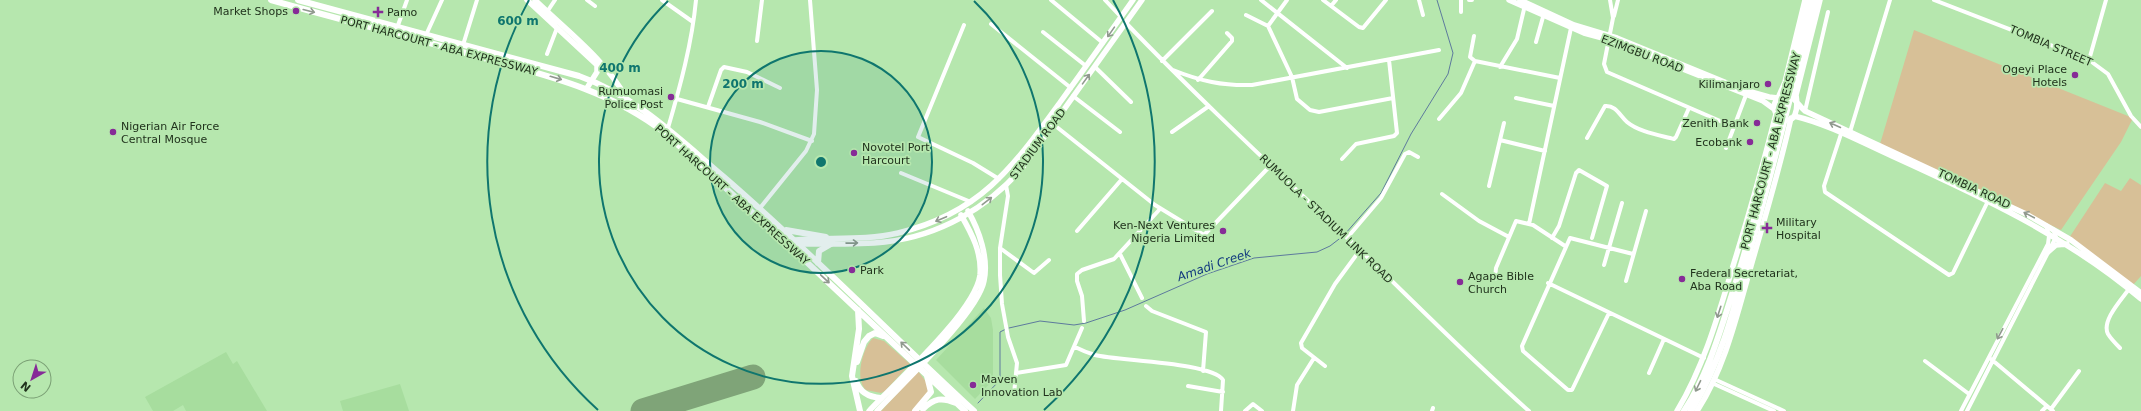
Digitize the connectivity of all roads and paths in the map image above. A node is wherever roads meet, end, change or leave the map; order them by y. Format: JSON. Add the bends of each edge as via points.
{"nodes":[{"id":1,"x":271,"y":0,"type":"edge"},
{"id":2,"x":296,"y":0,"type":"edge"},
{"id":3,"x":407,"y":0,"type":"edge"},
{"id":4,"x":442,"y":0,"type":"edge"},
{"id":5,"x":477,"y":0,"type":"edge"},
{"id":6,"x":527,"y":0,"type":"edge"},
{"id":7,"x":534,"y":0,"type":"edge"},
{"id":8,"x":555,"y":0,"type":"edge"},
{"id":9,"x":587,"y":0,"type":"edge"},
{"id":10,"x":662,"y":0,"type":"edge"},
{"id":11,"x":696,"y":0,"type":"edge"},
{"id":12,"x":762,"y":0,"type":"edge"},
{"id":13,"x":810,"y":0,"type":"edge"},
{"id":14,"x":1051,"y":0,"type":"edge"},
{"id":15,"x":1105,"y":0,"type":"edge"},
{"id":16,"x":1133,"y":0,"type":"edge"},
{"id":17,"x":1142,"y":0,"type":"edge"},
{"id":18,"x":1261,"y":0,"type":"edge"},
{"id":19,"x":1287,"y":0,"type":"edge"},
{"id":20,"x":1323,"y":0,"type":"edge"},
{"id":21,"x":1336,"y":0,"type":"edge"},
{"id":22,"x":1386,"y":0,"type":"edge"},
{"id":23,"x":1419,"y":0,"type":"edge"},
{"id":24,"x":1461,"y":0,"type":"edge"},
{"id":25,"x":1509,"y":0,"type":"edge"},
{"id":26,"x":1610,"y":0,"type":"edge"},
{"id":27,"x":1618,"y":0,"type":"edge"},
{"id":28,"x":1804,"y":0,"type":"edge"},
{"id":29,"x":1809,"y":0,"type":"edge"},
{"id":30,"x":1815,"y":0,"type":"edge"},
{"id":31,"x":1820,"y":0,"type":"edge"},
{"id":32,"x":1890,"y":0,"type":"edge"},
{"id":33,"x":1934,"y":0,"type":"edge"},
{"id":34,"x":2106,"y":0,"type":"edge"},
{"id":35,"x":310,"y":2,"type":"edge"},
{"id":36,"x":1524,"y":3,"type":"edge"},
{"id":37,"x":289,"y":4,"type":"edge"},
{"id":38,"x":595,"y":6,"type":"dead end"},
{"id":39,"x":1331,"y":6,"type":"junction"},
{"id":40,"x":1212,"y":11,"type":"dead end"},
{"id":41,"x":547,"y":12,"type":"junction"},
{"id":42,"x":1277,"y":12,"type":"junction"},
{"id":43,"x":1461,"y":12,"type":"dead end"},
{"id":44,"x":1828,"y":12,"type":"dead end"},
{"id":45,"x":1246,"y":14,"type":"dead end"},
{"id":46,"x":1423,"y":15,"type":"dead end"},
{"id":47,"x":1121,"y":17,"type":"junction"},
{"id":48,"x":1543,"y":17,"type":"junction"},
{"id":49,"x":1613,"y":18,"type":"junction"},
{"id":50,"x":693,"y":22,"type":"junction"},
{"id":51,"x":1126,"y":23,"type":"junction"},
{"id":52,"x":991,"y":24,"type":"dead end"},
{"id":53,"x":964,"y":25,"type":"dead end"},
{"id":54,"x":1268,"y":26,"type":"junction"},
{"id":55,"x":397,"y":28,"type":"junction"},
{"id":56,"x":557,"y":28,"type":"junction"},
{"id":57,"x":1571,"y":28,"type":"junction"},
{"id":58,"x":1043,"y":32,"type":"dead end"},
{"id":59,"x":1227,"y":33,"type":"dead end"},
{"id":60,"x":426,"y":35,"type":"junction"},
{"id":61,"x":1474,"y":36,"type":"dead end"},
{"id":62,"x":1803,"y":37,"type":"junction"},
{"id":63,"x":1610,"y":38,"type":"junction"},
{"id":64,"x":757,"y":41,"type":"dead end"},
{"id":65,"x":1536,"y":42,"type":"dead end"},
{"id":66,"x":1103,"y":43,"type":"junction"},
{"id":67,"x":462,"y":46,"type":"junction"},
{"id":68,"x":1439,"y":50,"type":"dead end"},
{"id":69,"x":547,"y":54,"type":"dead end"},
{"id":70,"x":1389,"y":60,"type":"junction"},
{"id":71,"x":2089,"y":60,"type":"junction"},
{"id":72,"x":1162,"y":61,"type":"junction"},
{"id":73,"x":1475,"y":61,"type":"junction"},
{"id":74,"x":1086,"y":66,"type":"junction"},
{"id":75,"x":1095,"y":66,"type":"junction"},
{"id":76,"x":1500,"y":67,"type":"junction"},
{"id":77,"x":1347,"y":68,"type":"junction"},
{"id":78,"x":1171,"y":69,"type":"junction"},
{"id":79,"x":1292,"y":77,"type":"junction"},
{"id":80,"x":1192,"y":78,"type":"junction"},
{"id":81,"x":1560,"y":78,"type":"junction"},
{"id":82,"x":1198,"y":80,"type":"junction"},
{"id":83,"x":591,"y":81,"type":"junction"},
{"id":84,"x":1184,"y":82,"type":"junction"},
{"id":85,"x":587,"y":88,"type":"junction"},
{"id":86,"x":780,"y":88,"type":"dead end"},
{"id":87,"x":1070,"y":88,"type":"junction"},
{"id":88,"x":1746,"y":95,"type":"junction"},
{"id":89,"x":1073,"y":96,"type":"junction"},
{"id":90,"x":1393,"y":98,"type":"junction"},
{"id":91,"x":1516,"y":98,"type":"dead end"},
{"id":92,"x":1778,"y":98,"type":"junction"},
{"id":93,"x":627,"y":99,"type":"junction"},
{"id":94,"x":677,"y":99,"type":"junction"},
{"id":95,"x":1131,"y":102,"type":"dead end"},
{"id":96,"x":1797,"y":103,"type":"junction"},
{"id":97,"x":1209,"y":106,"type":"junction"},
{"id":98,"x":1554,"y":106,"type":"junction"},
{"id":99,"x":708,"y":107,"type":"junction"},
{"id":100,"x":1689,"y":108,"type":"junction"},
{"id":101,"x":1775,"y":111,"type":"junction"},
{"id":102,"x":1805,"y":112,"type":"junction"},
{"id":103,"x":1792,"y":117,"type":"junction"},
{"id":104,"x":1439,"y":119,"type":"dead end"},
{"id":105,"x":1504,"y":123,"type":"dead end"},
{"id":106,"x":1054,"y":124,"type":"junction"},
{"id":107,"x":1734,"y":127,"type":"junction"},
{"id":108,"x":2141,"y":127,"type":"edge"},
{"id":109,"x":668,"y":128,"type":"junction"},
{"id":110,"x":1120,"y":132,"type":"dead end"},
{"id":111,"x":1172,"y":132,"type":"dead end"},
{"id":112,"x":1850,"y":132,"type":"junction"},
{"id":113,"x":1841,"y":134,"type":"junction"},
{"id":114,"x":1587,"y":138,"type":"dead end"},
{"id":115,"x":1500,"y":140,"type":"junction"},
{"id":116,"x":812,"y":141,"type":"junction"},
{"id":117,"x":1726,"y":148,"type":"dead end"},
{"id":118,"x":1545,"y":151,"type":"junction"},
{"id":119,"x":1418,"y":157,"type":"dead end"},
{"id":120,"x":1342,"y":159,"type":"dead end"},
{"id":121,"x":1270,"y":166,"type":"junction"},
{"id":122,"x":901,"y":173,"type":"dead end"},
{"id":123,"x":1122,"y":179,"type":"junction"},
{"id":124,"x":1000,"y":180,"type":"junction"},
{"id":125,"x":1006,"y":185,"type":"junction"},
{"id":126,"x":1489,"y":186,"type":"dead end"},
{"id":127,"x":1442,"y":194,"type":"dead end"},
{"id":128,"x":1763,"y":197,"type":"junction"},
{"id":129,"x":1988,"y":201,"type":"junction"},
{"id":130,"x":971,"y":202,"type":"junction"},
{"id":131,"x":1622,"y":203,"type":"dead end"},
{"id":132,"x":966,"y":206,"type":"junction"},
{"id":133,"x":760,"y":208,"type":"junction"},
{"id":134,"x":1160,"y":209,"type":"junction"},
{"id":135,"x":958,"y":210,"type":"junction"},
{"id":136,"x":1646,"y":211,"type":"dead end"},
{"id":137,"x":970,"y":213,"type":"junction"},
{"id":138,"x":962,"y":218,"type":"junction"},
{"id":139,"x":1529,"y":224,"type":"junction"},
{"id":140,"x":783,"y":229,"type":"junction"},
{"id":141,"x":1077,"y":231,"type":"dead end"},
{"id":142,"x":2051,"y":231,"type":"junction"},
{"id":143,"x":826,"y":237,"type":"junction"},
{"id":144,"x":1347,"y":237,"type":"junction"},
{"id":145,"x":1509,"y":237,"type":"junction"},
{"id":146,"x":2056,"y":237,"type":"junction"},
{"id":147,"x":1552,"y":238,"type":"junction"},
{"id":148,"x":1592,"y":238,"type":"dead end"},
{"id":149,"x":797,"y":242,"type":"junction"},
{"id":150,"x":831,"y":244,"type":"junction"},
{"id":151,"x":2067,"y":244,"type":"junction"},
{"id":152,"x":1565,"y":246,"type":"junction"},
{"id":153,"x":1000,"y":248,"type":"junction"},
{"id":154,"x":1609,"y":248,"type":"junction"},
{"id":155,"x":1360,"y":250,"type":"junction"},
{"id":156,"x":2048,"y":252,"type":"junction"},
{"id":157,"x":1120,"y":254,"type":"junction"},
{"id":158,"x":1633,"y":254,"type":"junction"},
{"id":159,"x":1049,"y":260,"type":"dead end"},
{"id":160,"x":818,"y":263,"type":"junction"},
{"id":161,"x":1604,"y":265,"type":"dead end"},
{"id":162,"x":1496,"y":279,"type":"dead end"},
{"id":163,"x":1626,"y":281,"type":"dead end"},
{"id":164,"x":1548,"y":283,"type":"junction"},
{"id":165,"x":2129,"y":289,"type":"junction"},
{"id":166,"x":2141,"y":293,"type":"edge"},
{"id":167,"x":1142,"y":298,"type":"dead end"},
{"id":168,"x":2141,"y":299,"type":"edge"},
{"id":169,"x":1146,"y":306,"type":"dead end"},
{"id":170,"x":858,"y":310,"type":"junction"},
{"id":171,"x":1609,"y":313,"type":"junction"},
{"id":172,"x":1084,"y":321,"type":"dead end"},
{"id":173,"x":1082,"y":328,"type":"dead end"},
{"id":174,"x":886,"y":337,"type":"junction"},
{"id":175,"x":1664,"y":339,"type":"junction"},
{"id":176,"x":1075,"y":347,"type":"junction"},
{"id":177,"x":2120,"y":348,"type":"dead end"},
{"id":178,"x":928,"y":353,"type":"junction"},
{"id":179,"x":1989,"y":357,"type":"junction"},
{"id":180,"x":1314,"y":358,"type":"junction"},
{"id":181,"x":1704,"y":358,"type":"junction"},
{"id":182,"x":1925,"y":361,"type":"dead end"},
{"id":183,"x":1993,"y":361,"type":"junction"},
{"id":184,"x":1325,"y":366,"type":"dead end"},
{"id":185,"x":1203,"y":371,"type":"junction"},
{"id":186,"x":2080,"y":371,"type":"dead end"},
{"id":187,"x":925,"y":373,"type":"junction"},
{"id":188,"x":1016,"y":373,"type":"junction"},
{"id":189,"x":1649,"y":373,"type":"dead end"},
{"id":190,"x":908,"y":374,"type":"junction"},
{"id":191,"x":1713,"y":381,"type":"junction"},
{"id":192,"x":1188,"y":386,"type":"dead end"},
{"id":193,"x":1223,"y":392,"type":"junction"},
{"id":194,"x":1014,"y":394,"type":"dead end"},
{"id":195,"x":1969,"y":394,"type":"junction"},
{"id":196,"x":881,"y":398,"type":"junction"},
{"id":197,"x":1758,"y":401,"type":"junction"},
{"id":198,"x":959,"y":404,"type":"junction"},
{"id":199,"x":2050,"y":408,"type":"edge"},
{"id":200,"x":860,"y":411,"type":"edge"},
{"id":201,"x":869,"y":411,"type":"edge"},
{"id":202,"x":876,"y":411,"type":"edge"},
{"id":203,"x":915,"y":411,"type":"edge"},
{"id":204,"x":921,"y":411,"type":"edge"},
{"id":205,"x":965,"y":411,"type":"edge"},
{"id":206,"x":974,"y":411,"type":"edge"},
{"id":207,"x":1221,"y":411,"type":"edge"},
{"id":208,"x":1245,"y":411,"type":"edge"},
{"id":209,"x":1262,"y":411,"type":"edge"},
{"id":210,"x":1293,"y":411,"type":"edge"},
{"id":211,"x":1529,"y":411,"type":"edge"},
{"id":212,"x":1677,"y":411,"type":"edge"},
{"id":213,"x":1684,"y":411,"type":"edge"},
{"id":214,"x":1691,"y":411,"type":"edge"},
{"id":215,"x":1697,"y":411,"type":"edge"},
{"id":216,"x":1774,"y":411,"type":"edge"},
{"id":217,"x":1784,"y":411,"type":"edge"},
{"id":218,"x":1961,"y":411,"type":"edge"},
{"id":219,"x":1967,"y":411,"type":"edge"},
{"id":220,"x":2042,"y":411,"type":"edge"}],
"edges":[{"from":1,"to":37,"type":"highway","name":"PORT HARCOURT - ABA EXPRESSWAY"},
{"from":2,"to":35,"type":"highway","name":"PORT HARCOURT - ABA EXPRESSWAY"},
{"from":2,"to":37,"type":"main road"},
{"from":3,"to":55,"type":"street"},
{"from":4,"to":60,"type":"street"},
{"from":5,"to":67,"type":"street"},
{"from":6,"to":56,"type":"main road"},
{"from":7,"to":41,"type":"main road"},
{"from":8,"to":41,"type":"street"},
{"from":9,"to":38,"type":"street"},
{"from":10,"to":50,"type":"street"},
{"from":11,"to":50,"type":"street"},
{"from":12,"to":64,"type":"street"},
{"from":13,"to":116,"type":"street","via":[[817,90],[817,118]]},
{"from":14,"to":66,"type":"street"},
{"from":15,"to":47,"type":"street"},
{"from":16,"to":47,"type":"main road","name":"STADIUM ROAD"},
{"from":17,"to":51,"type":"main road","name":"STADIUM ROAD"},
{"from":18,"to":42,"type":"street"},
{"from":19,"to":42,"type":"street"},
{"from":20,"to":39,"type":"street"},
{"from":21,"to":39,"type":"street"},
{"from":22,"to":39,"type":"street","via":[[1363,28]]},
{"from":23,"to":46,"type":"street"},
{"from":24,"to":43,"type":"street"},
{"from":25,"to":36,"type":"main road","name":"EZIMGBU ROAD"},
{"from":26,"to":49,"type":"street"},
{"from":27,"to":49,"type":"street"},
{"from":28,"to":92,"type":"main road","via":[[1785,82]]},
{"from":29,"to":62,"type":"highway","name":"PORT HARCOURT - ABA EXPRESSWAY"},
{"from":30,"to":62,"type":"highway","name":"PORT HARCOURT - ABA EXPRESSWAY"},
{"from":31,"to":96,"type":"main road","via":[[1799,83]]},
{"from":32,"to":112,"type":"street"},
{"from":33,"to":71,"type":"street","name":"TOMBIA STREET"},
{"from":34,"to":71,"type":"street"},
{"from":35,"to":55,"type":"highway","name":"PORT HARCOURT - ABA EXPRESSWAY"},
{"from":36,"to":48,"type":"main road","name":"EZIMGBU ROAD"},
{"from":36,"to":63,"type":"main road","name":"EZIMGBU ROAD"},
{"from":36,"to":76,"type":"street","via":[[1517,38]]},
{"from":37,"to":85,"type":"highway","name":"PORT HARCOURT - ABA EXPRESSWAY","one_way":true},
{"from":40,"to":72,"type":"street"},
{"from":41,"to":93,"type":"main road","via":[[606,69]]},
{"from":42,"to":54,"type":"street"},
{"from":42,"to":77,"type":"street"},
{"from":44,"to":102,"type":"street"},
{"from":45,"to":54,"type":"street"},
{"from":47,"to":66,"type":"main road","name":"STADIUM ROAD","one_way":true},
{"from":48,"to":57,"type":"main road","name":"EZIMGBU ROAD"},
{"from":48,"to":65,"type":"street"},
{"from":49,"to":63,"type":"street"},
{"from":50,"to":94,"type":"street"},
{"from":51,"to":72,"type":"street","name":"RUMUOLA - STADIUM LINK ROAD"},
{"from":51,"to":75,"type":"main road","name":"STADIUM ROAD"},
{"from":52,"to":87,"type":"street"},
{"from":53,"to":124,"type":"street","via":[[918,136],[973,163]]},
{"from":54,"to":79,"type":"street"},
{"from":55,"to":60,"type":"highway","name":"PORT HARCOURT - ABA EXPRESSWAY"},
{"from":56,"to":69,"type":"street"},
{"from":56,"to":83,"type":"main road","via":[[596,65],[597,72]]},
{"from":57,"to":63,"type":"main road","name":"EZIMGBU ROAD"},
{"from":57,"to":81,"type":"street"},
{"from":58,"to":74,"type":"street"},
{"from":59,"to":82,"type":"street","via":[[1232,41]]},
{"from":60,"to":67,"type":"highway","name":"PORT HARCOURT - ABA EXPRESSWAY"},
{"from":61,"to":73,"type":"street","via":[[1470,57]]},
{"from":62,"to":128,"type":"highway","name":"PORT HARCOURT - ABA EXPRESSWAY"},
{"from":63,"to":88,"type":"main road","name":"EZIMGBU ROAD"},
{"from":63,"to":92,"type":"main road","name":"EZIMGBU ROAD","via":[[1744,90]]},
{"from":63,"to":100,"type":"street","via":[[1604,64],[1606,72]]},
{"from":66,"to":74,"type":"main road","name":"STADIUM ROAD"},
{"from":67,"to":83,"type":"highway","name":"PORT HARCOURT - ABA EXPRESSWAY"},
{"from":68,"to":70,"type":"street"},
{"from":70,"to":77,"type":"street"},
{"from":70,"to":90,"type":"street"},
{"from":71,"to":108,"type":"street","name":"TOMBIA STREET","via":[[2108,74],[2134,120]]},
{"from":72,"to":78,"type":"street","name":"RUMUOLA - STADIUM LINK ROAD"},
{"from":73,"to":76,"type":"street"},
{"from":73,"to":104,"type":"street","via":[[1461,93]]},
{"from":74,"to":87,"type":"main road","name":"STADIUM ROAD"},
{"from":89,"to":75,"type":"main road","name":"STADIUM ROAD","one_way":true},
{"from":75,"to":95,"type":"street"},
{"from":76,"to":81,"type":"street"},
{"from":77,"to":79,"type":"street"},
{"from":78,"to":80,"type":"street"},
{"from":78,"to":84,"type":"street","name":"RUMUOLA - STADIUM LINK ROAD"},
{"from":79,"to":82,"type":"street","via":[[1234,86]]},
{"from":79,"to":90,"type":"street","via":[[1297,99],[1313,112]]},
{"from":80,"to":82,"type":"street"},
{"from":80,"to":84,"type":"street"},
{"from":81,"to":98,"type":"street"},
{"from":83,"to":85,"type":"main road"},
{"from":83,"to":93,"type":"highway","name":"PORT HARCOURT - ABA EXPRESSWAY"},
{"from":84,"to":97,"type":"street","name":"RUMUOLA - STADIUM LINK ROAD"},
{"from":85,"to":170,"type":"highway","name":"PORT HARCOURT - ABA EXPRESSWAY","one_way":true,"via":[[629,109],[665,133]]},
{"from":86,"to":99,"type":"street","via":[[747,72],[724,68],[721,70]]},
{"from":87,"to":124,"type":"main road","name":"STADIUM ROAD","via":[[1024,152]]},
{"from":88,"to":101,"type":"main road","name":"EZIMGBU ROAD","via":[[1763,101]]},
{"from":88,"to":107,"type":"street"},
{"from":89,"to":106,"type":"main road","name":"STADIUM ROAD"},
{"from":89,"to":110,"type":"street"},
{"from":90,"to":120,"type":"street","via":[[1398,132],[1396,135],[1356,144]]},
{"from":91,"to":98,"type":"street"},
{"from":92,"to":96,"type":"main road","via":[[1790,96]]},
{"from":92,"to":101,"type":"main road","via":[[1774,104]]},
{"from":93,"to":109,"type":"highway","name":"PORT HARCOURT - ABA EXPRESSWAY"},
{"from":94,"to":99,"type":"street"},
{"from":94,"to":109,"type":"street"},
{"from":96,"to":102,"type":"main road","name":"TOMBIA ROAD"},
{"from":96,"to":103,"type":"main road","via":[[1798,110]]},
{"from":97,"to":111,"type":"street"},
{"from":97,"to":121,"type":"street","name":"RUMUOLA - STADIUM LINK ROAD"},
{"from":98,"to":118,"type":"street"},
{"from":99,"to":116,"type":"street"},
{"from":100,"to":107,"type":"street"},
{"from":100,"to":114,"type":"street","via":[[1674,139],[1630,124],[1620,113],[1605,106]]},
{"from":101,"to":103,"type":"main road","via":[[1781,118]]},
{"from":101,"to":181,"type":"main road","one_way":true,"via":[[1754,199]]},
{"from":112,"to":102,"type":"main road","name":"TOMBIA ROAD","one_way":true},
{"from":103,"to":113,"type":"main road","name":"TOMBIA ROAD"},
{"from":103,"to":191,"type":"main road","via":[[1742,297]]},
{"from":105,"to":115,"type":"street"},
{"from":106,"to":123,"type":"street"},
{"from":106,"to":125,"type":"main road","name":"STADIUM ROAD","via":[[1023,167]]},
{"from":107,"to":117,"type":"street"},
{"from":109,"to":133,"type":"highway","name":"PORT HARCOURT - ABA EXPRESSWAY"},
{"from":142,"to":112,"type":"main road","name":"TOMBIA ROAD","one_way":true,"via":[[2046,225],[2014,208]]},
{"from":113,"to":129,"type":"main road","name":"TOMBIA ROAD"},
{"from":113,"to":129,"type":"street","via":[[1824,186],[1825,192],[1948,275],[1953,273]]},
{"from":115,"to":118,"type":"street"},
{"from":115,"to":126,"type":"street"},
{"from":116,"to":133,"type":"street"},
{"from":118,"to":139,"type":"street"},
{"from":119,"to":144,"type":"street","via":[[1409,152],[1404,154],[1381,198]]},
{"from":121,"to":134,"type":"street","via":[[1204,235]]},
{"from":121,"to":144,"type":"street","name":"RUMUOLA - STADIUM LINK ROAD"},
{"from":122,"to":130,"type":"street"},
{"from":123,"to":134,"type":"street"},
{"from":123,"to":141,"type":"street"},
{"from":124,"to":130,"type":"main road","name":"STADIUM ROAD"},
{"from":137,"to":125,"type":"main road","name":"STADIUM ROAD","one_way":true},
{"from":125,"to":153,"type":"street","via":[[1008,196]]},
{"from":127,"to":145,"type":"street","via":[[1480,221]]},
{"from":128,"to":213,"type":"highway","name":"PORT HARCOURT - ABA EXPRESSWAY","one_way":true,"via":[[1715,345],[1698,386]]},
{"from":128,"to":214,"type":"highway","name":"PORT HARCOURT - ABA EXPRESSWAY","via":[[1746,268],[1719,353]]},
{"from":129,"to":142,"type":"main road","name":"TOMBIA ROAD"},
{"from":130,"to":132,"type":"main road","name":"STADIUM ROAD"},
{"from":131,"to":154,"type":"street"},
{"from":132,"to":135,"type":"main road","name":"STADIUM ROAD"},
{"from":132,"to":137,"type":"main road"},
{"from":133,"to":140,"type":"highway","name":"PORT HARCOURT - ABA EXPRESSWAY"},
{"from":134,"to":157,"type":"street"},
{"from":135,"to":138,"type":"main road"},
{"from":135,"to":143,"type":"main road","name":"STADIUM ROAD","one_way":true,"via":[[921,227],[894,234]]},
{"from":136,"to":158,"type":"street"},
{"from":137,"to":138,"type":"main road","name":"STADIUM ROAD"},
{"from":137,"to":178,"type":"main road","via":[[985,260],[983,285],[970,310]]},
{"from":150,"to":138,"type":"main road","name":"STADIUM ROAD","one_way":true,"via":[[896,240],[928,232]]},
{"from":138,"to":178,"type":"main road","via":[[978,250],[978,282],[974,294],[963,310]]},
{"from":139,"to":145,"type":"street","via":[[1515,222]]},
{"from":139,"to":147,"type":"street"},
{"from":140,"to":143,"type":"highway"},
{"from":140,"to":149,"type":"highway","name":"PORT HARCOURT - ABA EXPRESSWAY"},
{"from":142,"to":146,"type":"main road","name":"TOMBIA ROAD"},
{"from":142,"to":166,"type":"main road","name":"TOMBIA ROAD","via":[[2101,262]]},
{"from":142,"to":179,"type":"street","one_way":true,"via":[[2048,244]]},
{"from":143,"to":149,"type":"main road","name":"STADIUM ROAD"},
{"from":144,"to":155,"type":"street","name":"RUMUOLA - STADIUM LINK ROAD"},
{"from":145,"to":162,"type":"street","via":[[1496,268]]},
{"from":146,"to":151,"type":"main road","name":"TOMBIA ROAD"},
{"from":146,"to":156,"type":"street"},
{"from":147,"to":148,"type":"street","via":[[1559,226],[1576,172],[1579,170],[1607,186]]},
{"from":147,"to":152,"type":"street"},
{"from":149,"to":150,"type":"main road","name":"STADIUM ROAD"},
{"from":149,"to":160,"type":"highway","name":"PORT HARCOURT - ABA EXPRESSWAY"},
{"from":150,"to":160,"type":"highway","via":[[819,250]]},
{"from":151,"to":156,"type":"main road","via":[[2056,245]]},
{"from":151,"to":165,"type":"main road","name":"TOMBIA ROAD"},
{"from":152,"to":154,"type":"street","via":[[1572,238]]},
{"from":152,"to":164,"type":"street"},
{"from":153,"to":159,"type":"street","via":[[1034,273]]},
{"from":153,"to":188,"type":"street","via":[[1002,304],[1017,363]]},
{"from":154,"to":158,"type":"street"},
{"from":154,"to":161,"type":"street"},
{"from":155,"to":180,"type":"street","via":[[1335,284],[1301,343],[1302,348]]},
{"from":155,"to":211,"type":"street","name":"RUMUOLA - STADIUM LINK ROAD","via":[[1464,353]]},
{"from":156,"to":183,"type":"street"},
{"from":157,"to":167,"type":"street"},
{"from":157,"to":172,"type":"street","via":[[1112,261],[1082,270],[1077,274]]},
{"from":158,"to":163,"type":"street"},
{"from":206,"to":160,"type":"highway","name":"PORT HARCOURT - ABA EXPRESSWAY","one_way":true},
{"from":164,"to":171,"type":"street"},
{"from":164,"to":171,"type":"street","via":[[1522,348],[1525,354],[1568,390],[1575,386]]},
{"from":165,"to":168,"type":"main road","name":"TOMBIA ROAD"},
{"from":165,"to":177,"type":"street","via":[[2114,309],[2107,326],[2108,334]]},
{"from":169,"to":185,"type":"street","via":[[1147,309],[1206,332]]},
{"from":170,"to":174,"type":"highway","name":"PORT HARCOURT - ABA EXPRESSWAY"},
{"from":170,"to":200,"type":"highway","via":[[859,329],[852,376]]},
{"from":171,"to":175,"type":"street"},
{"from":173,"to":176,"type":"street"},
{"from":174,"to":187,"type":"highway","name":"PORT HARCOURT - ABA EXPRESSWAY"},
{"from":174,"to":196,"type":"highway","via":[[875,333],[866,338],[856,368],[856,382],[861,391],[871,397]]},
{"from":175,"to":181,"type":"street"},
{"from":175,"to":189,"type":"street"},
{"from":176,"to":185,"type":"street","via":[[1095,355],[1172,363]]},
{"from":176,"to":188,"type":"street","via":[[1068,363],[1063,367]]},
{"from":178,"to":190,"type":"main road"},
{"from":179,"to":183,"type":"street"},
{"from":179,"to":195,"type":"street"},
{"from":180,"to":184,"type":"street"},
{"from":180,"to":210,"type":"street","via":[[1297,385]]},
{"from":181,"to":212,"type":"main road"},
{"from":182,"to":195,"type":"street"},
{"from":183,"to":199,"type":"street"},
{"from":183,"to":219,"type":"street"},
{"from":185,"to":193,"type":"street","via":[[1223,379]]},
{"from":186,"to":199,"type":"street"},
{"from":187,"to":198,"type":"highway","name":"PORT HARCOURT - ABA EXPRESSWAY"},
{"from":187,"to":203,"type":"highway","via":[[932,392]]},
{"from":188,"to":194,"type":"street"},
{"from":190,"to":196,"type":"main road"},
{"from":190,"to":202,"type":"main road"},
{"from":191,"to":197,"type":"street"},
{"from":191,"to":215,"type":"main road"},
{"from":192,"to":193,"type":"street"},
{"from":193,"to":207,"type":"street"},
{"from":195,"to":218,"type":"street"},
{"from":196,"to":201,"type":"main road"},
{"from":197,"to":216,"type":"street"},
{"from":197,"to":217,"type":"street"},
{"from":198,"to":204,"type":"highway","via":[[935,399]]},
{"from":198,"to":205,"type":"highway","name":"PORT HARCOURT - ABA EXPRESSWAY"},
{"from":199,"to":220,"type":"street"},
{"from":208,"to":209,"type":"street","via":[[1253,404]]}]}
